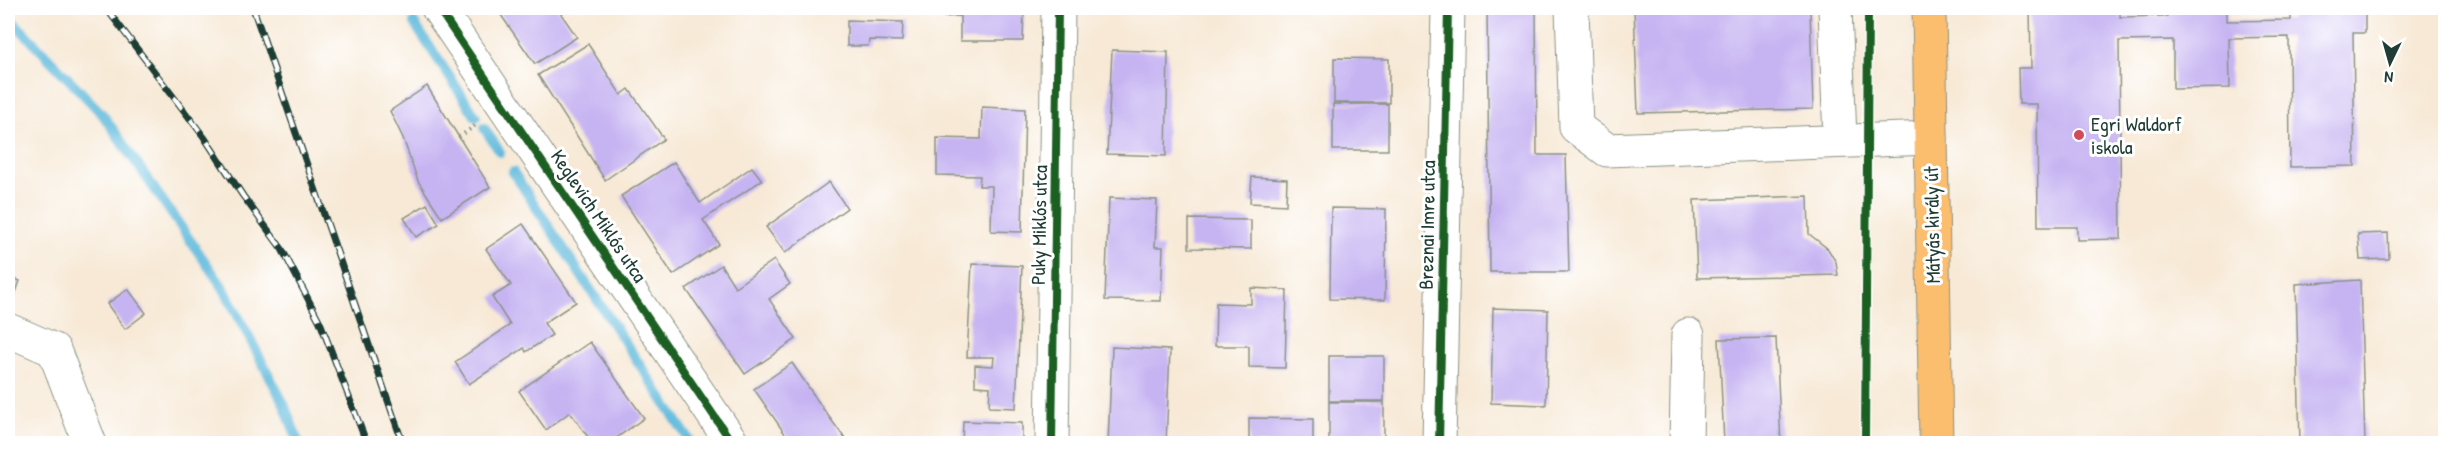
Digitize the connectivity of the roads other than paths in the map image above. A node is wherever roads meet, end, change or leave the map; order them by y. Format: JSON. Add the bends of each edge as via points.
{"nodes":[{"id":1,"x":438,"y":8,"type":"edge"},
{"id":2,"x":1058,"y":8,"type":"edge"},
{"id":3,"x":1448,"y":8,"type":"edge"},
{"id":4,"x":1572,"y":8,"type":"edge"},
{"id":5,"x":1835,"y":8,"type":"edge"},
{"id":6,"x":1929,"y":8,"type":"edge"},
{"id":7,"x":1931,"y":138,"type":"junction"},
{"id":8,"x":1840,"y":140,"type":"junction"},
{"id":9,"x":8,"y":330,"type":"edge"},
{"id":10,"x":1688,"y":335,"type":"dead end"},
{"id":11,"x":90,"y":444,"type":"edge"},
{"id":12,"x":733,"y":444,"type":"edge"},
{"id":13,"x":1052,"y":444,"type":"edge"},
{"id":14,"x":1439,"y":444,"type":"edge"},
{"id":15,"x":1686,"y":444,"type":"edge"},
{"id":16,"x":1936,"y":444,"type":"edge"}],
"edges":[{"from":1,"to":12,"type":"street","name":"Keglevich Miklós utca"},
{"from":2,"to":13,"type":"street","name":"Puky Miklós utca"},
{"from":3,"to":14,"type":"street","name":"Breznai Imre utca"},
{"from":4,"to":8,"type":"street","via":[[1576,127],[1607,150]]},
{"from":5,"to":8,"type":"street"},
{"from":6,"to":7,"type":"main road","name":"Mátyás király út"},
{"from":7,"to":8,"type":"street"},
{"from":7,"to":16,"type":"main road","name":"Mátyás király út"},
{"from":9,"to":11,"type":"street","via":[[54,350]]},
{"from":10,"to":15,"type":"street"}]}
